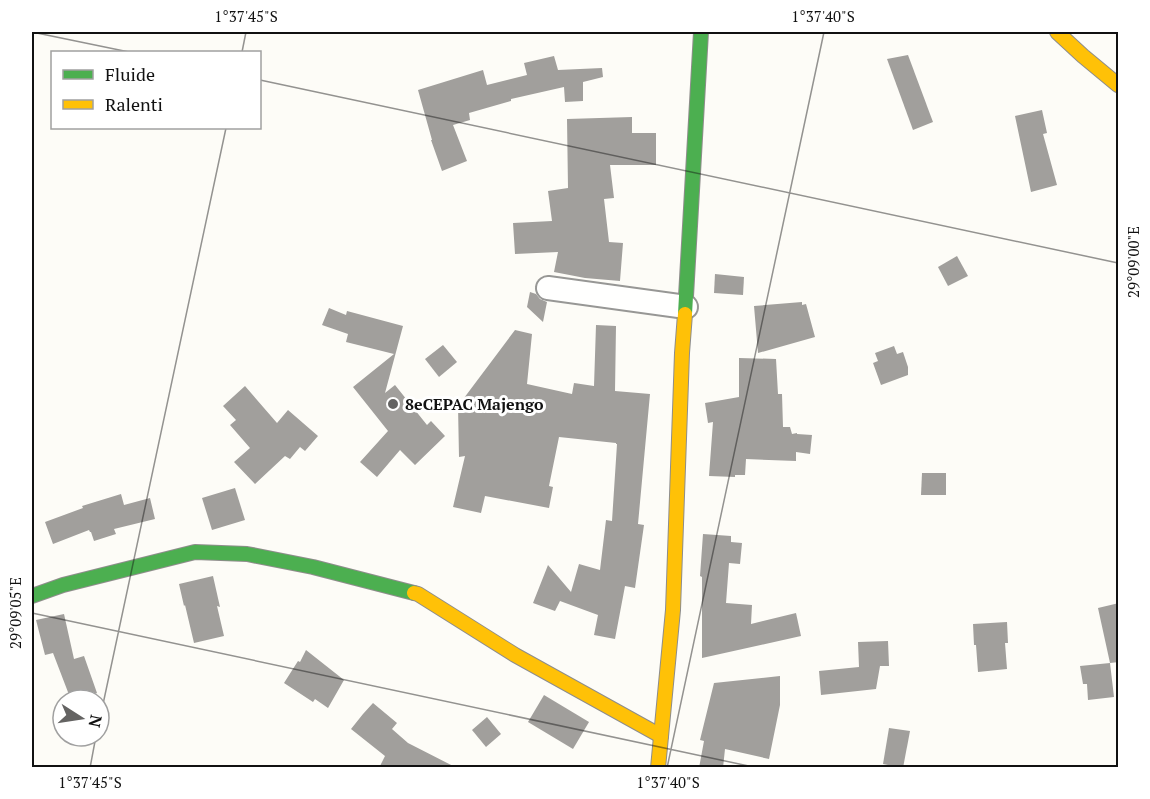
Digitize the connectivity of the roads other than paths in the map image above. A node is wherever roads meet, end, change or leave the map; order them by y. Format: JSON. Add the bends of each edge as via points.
{"nodes":[{"id":1,"x":701,"y":32,"type":"edge"},
{"id":2,"x":1057,"y":32,"type":"edge"},
{"id":3,"x":1119,"y":85,"type":"edge"},
{"id":4,"x":548,"y":288,"type":"dead end"},
{"id":5,"x":686,"y":307,"type":"junction"},
{"id":6,"x":32,"y":581,"type":"edge"},
{"id":7,"x":63,"y":585,"type":"junction"},
{"id":8,"x":32,"y":596,"type":"edge"},
{"id":9,"x":661,"y":736,"type":"junction"},
{"id":10,"x":658,"y":768,"type":"edge"}],
"edges":[{"from":1,"to":5,"type":"street"},
{"from":2,"to":3,"type":"street"},
{"from":4,"to":5,"type":"street"},
{"from":5,"to":9,"type":"street","via":[[673,610]]},
{"from":6,"to":7,"type":"street"},
{"from":7,"to":8,"type":"street"},
{"from":7,"to":9,"type":"street","via":[[195,552],[247,554],[313,567],[418,594],[515,655]]},
{"from":9,"to":10,"type":"street"}]}
